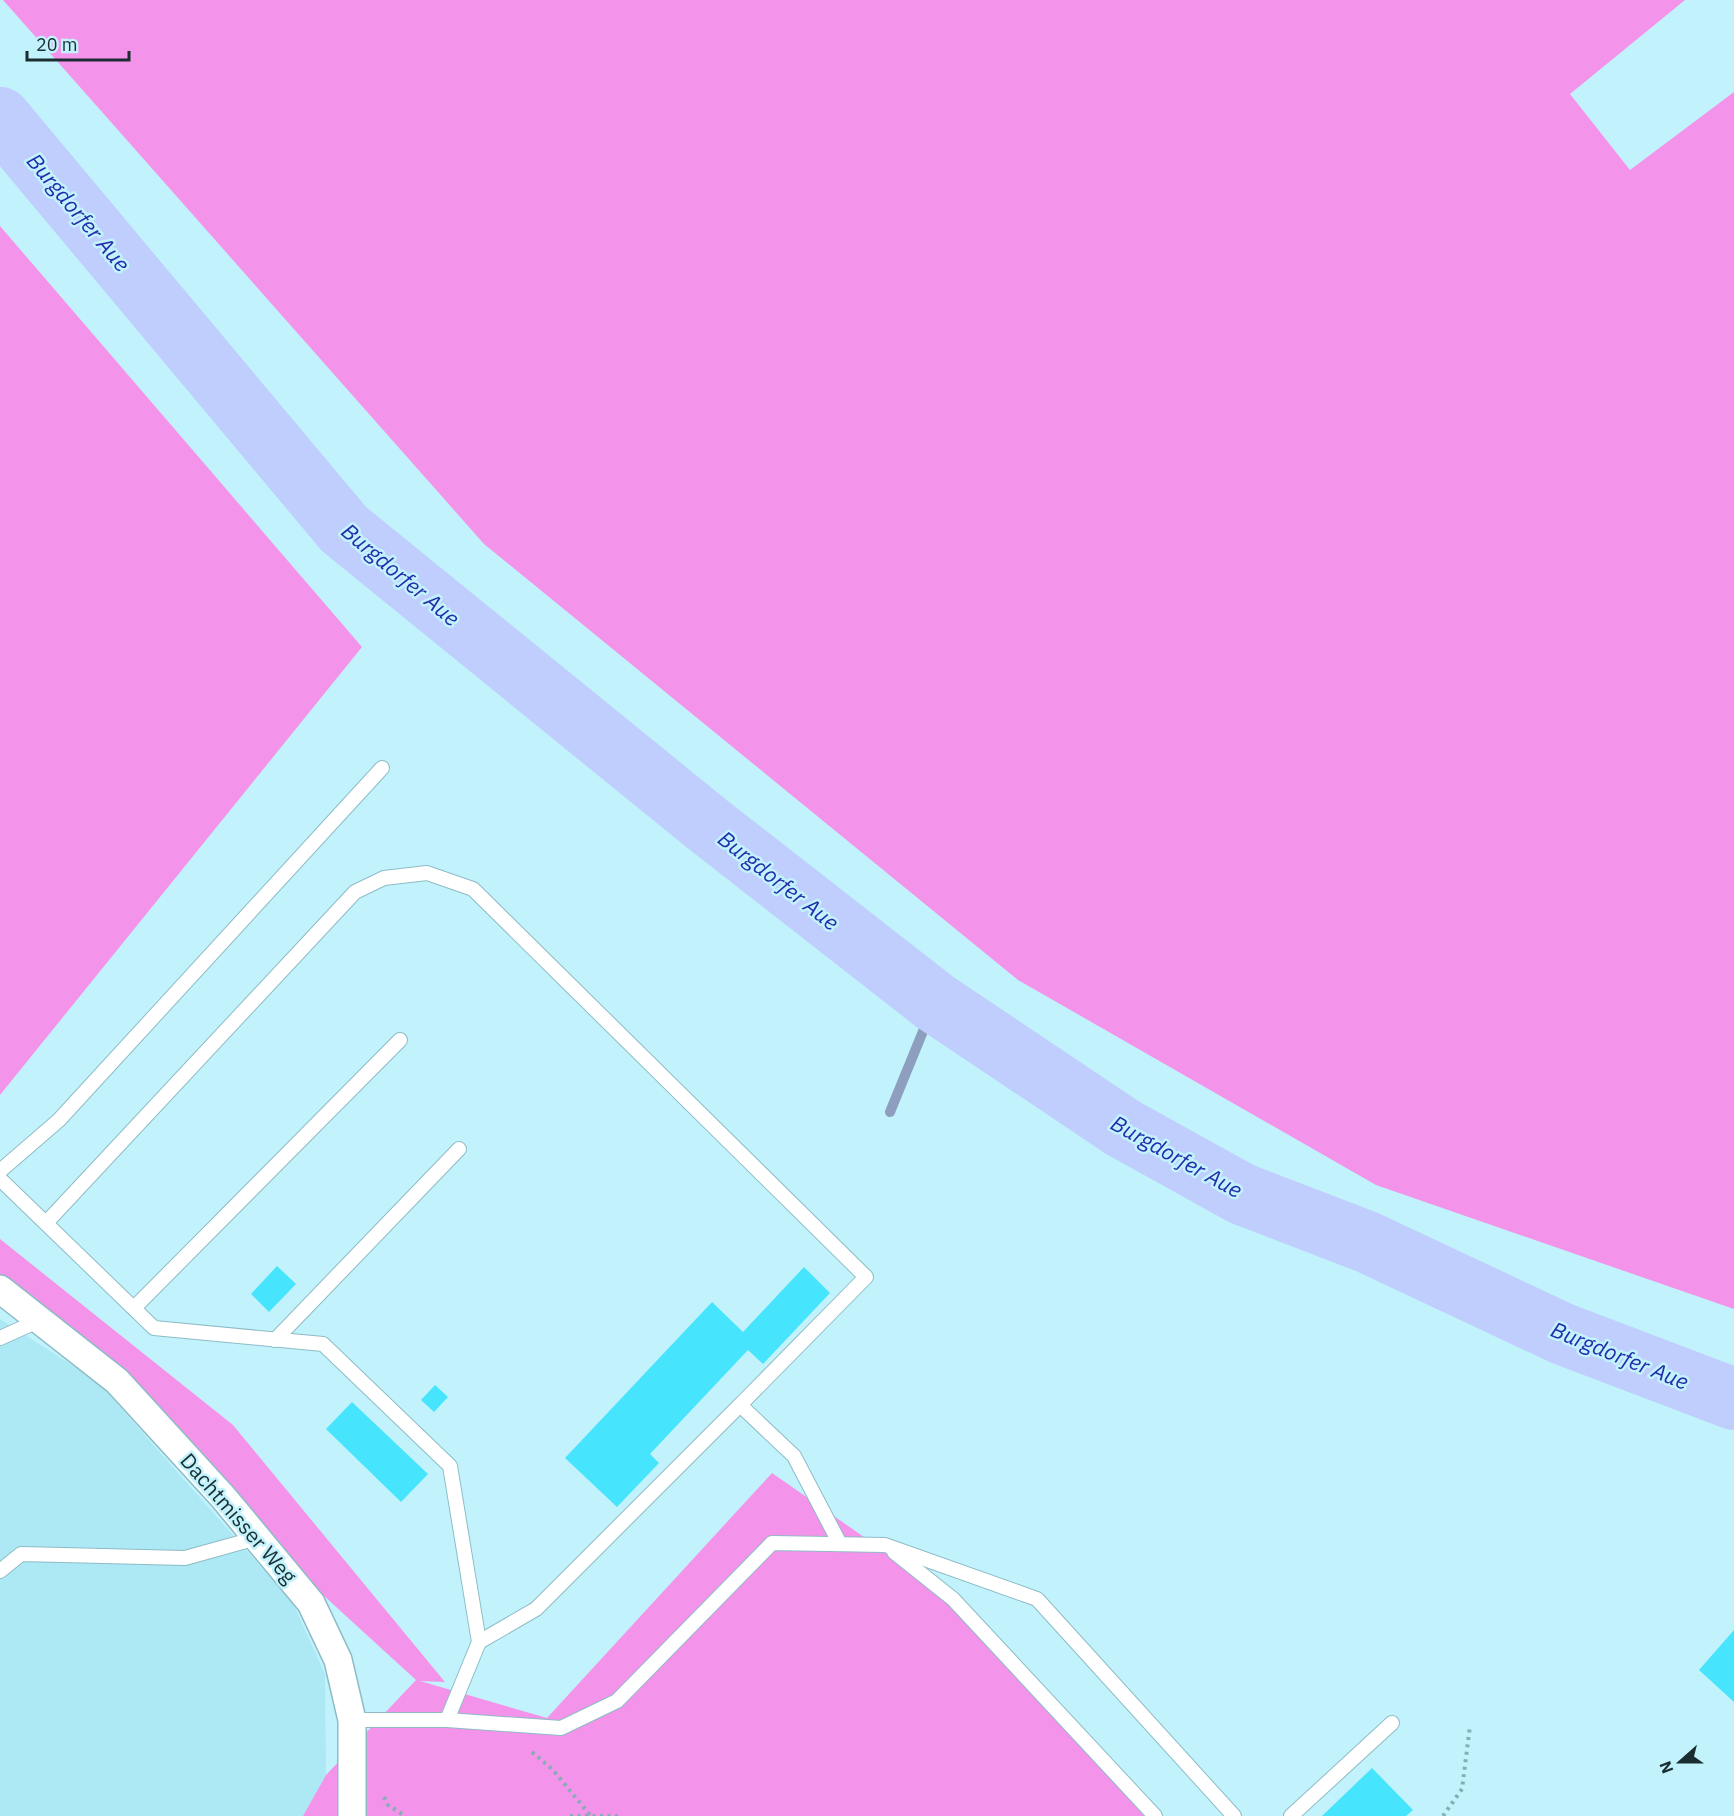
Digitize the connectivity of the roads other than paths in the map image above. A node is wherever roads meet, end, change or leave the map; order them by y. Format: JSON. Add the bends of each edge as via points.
{"nodes":[{"id":1,"x":382,"y":768,"type":"dead end"},
{"id":2,"x":400,"y":1040,"type":"dead end"},
{"id":3,"x":459,"y":1149,"type":"dead end"},
{"id":4,"x":0,"y":1170,"type":"edge"},
{"id":5,"x":0,"y":1179,"type":"edge"},
{"id":6,"x":46,"y":1223,"type":"junction"},
{"id":7,"x":0,"y":1289,"type":"edge"},
{"id":8,"x":134,"y":1308,"type":"junction"},
{"id":9,"x":40,"y":1320,"type":"junction"},
{"id":10,"x":0,"y":1338,"type":"edge"},
{"id":11,"x":275,"y":1340,"type":"junction"},
{"id":12,"x":740,"y":1405,"type":"junction"},
{"id":13,"x":257,"y":1538,"type":"junction"},
{"id":14,"x":840,"y":1544,"type":"junction"},
{"id":15,"x":885,"y":1545,"type":"junction"},
{"id":16,"x":0,"y":1571,"type":"edge"},
{"id":17,"x":479,"y":1642,"type":"junction"},
{"id":18,"x":352,"y":1720,"type":"junction"},
{"id":19,"x":447,"y":1720,"type":"junction"},
{"id":20,"x":1392,"y":1723,"type":"dead end"},
{"id":21,"x":352,"y":1816,"type":"edge"},
{"id":22,"x":1155,"y":1816,"type":"edge"},
{"id":23,"x":1234,"y":1816,"type":"edge"},
{"id":24,"x":1291,"y":1816,"type":"edge"}],
"edges":[{"from":1,"to":4,"type":"lane","via":[[59,1120]]},
{"from":2,"to":8,"type":"lane"},
{"from":3,"to":11,"type":"lane"},
{"from":5,"to":6,"type":"lane"},
{"from":6,"to":8,"type":"lane"},
{"from":6,"to":12,"type":"lane","via":[[356,892],[384,878],[426,873],[473,889],[866,1277]]},
{"from":7,"to":9,"type":"street","name":"Dachtmisser Weg"},
{"from":8,"to":11,"type":"lane","via":[[154,1328]]},
{"from":9,"to":10,"type":"lane"},
{"from":9,"to":13,"type":"street","name":"Dachtmisser Weg","via":[[117,1381]]},
{"from":11,"to":17,"type":"lane","via":[[323,1344],[450,1466]]},
{"from":12,"to":14,"type":"lane","via":[[794,1456]]},
{"from":12,"to":17,"type":"lane","via":[[536,1609]]},
{"from":13,"to":16,"type":"lane","via":[[185,1558],[21,1554]]},
{"from":13,"to":18,"type":"street","name":"Dachtmisser Weg","via":[[311,1603],[338,1660]]},
{"from":14,"to":15,"type":"lane"},
{"from":14,"to":19,"type":"lane","via":[[772,1543],[617,1701],[561,1728]]},
{"from":15,"to":22,"type":"lane","via":[[953,1599]]},
{"from":15,"to":23,"type":"lane","via":[[1037,1599]]},
{"from":17,"to":19,"type":"lane"},
{"from":18,"to":19,"type":"lane"},
{"from":18,"to":21,"type":"street","name":"Dachtmisser Weg"},
{"from":20,"to":24,"type":"lane"}]}
